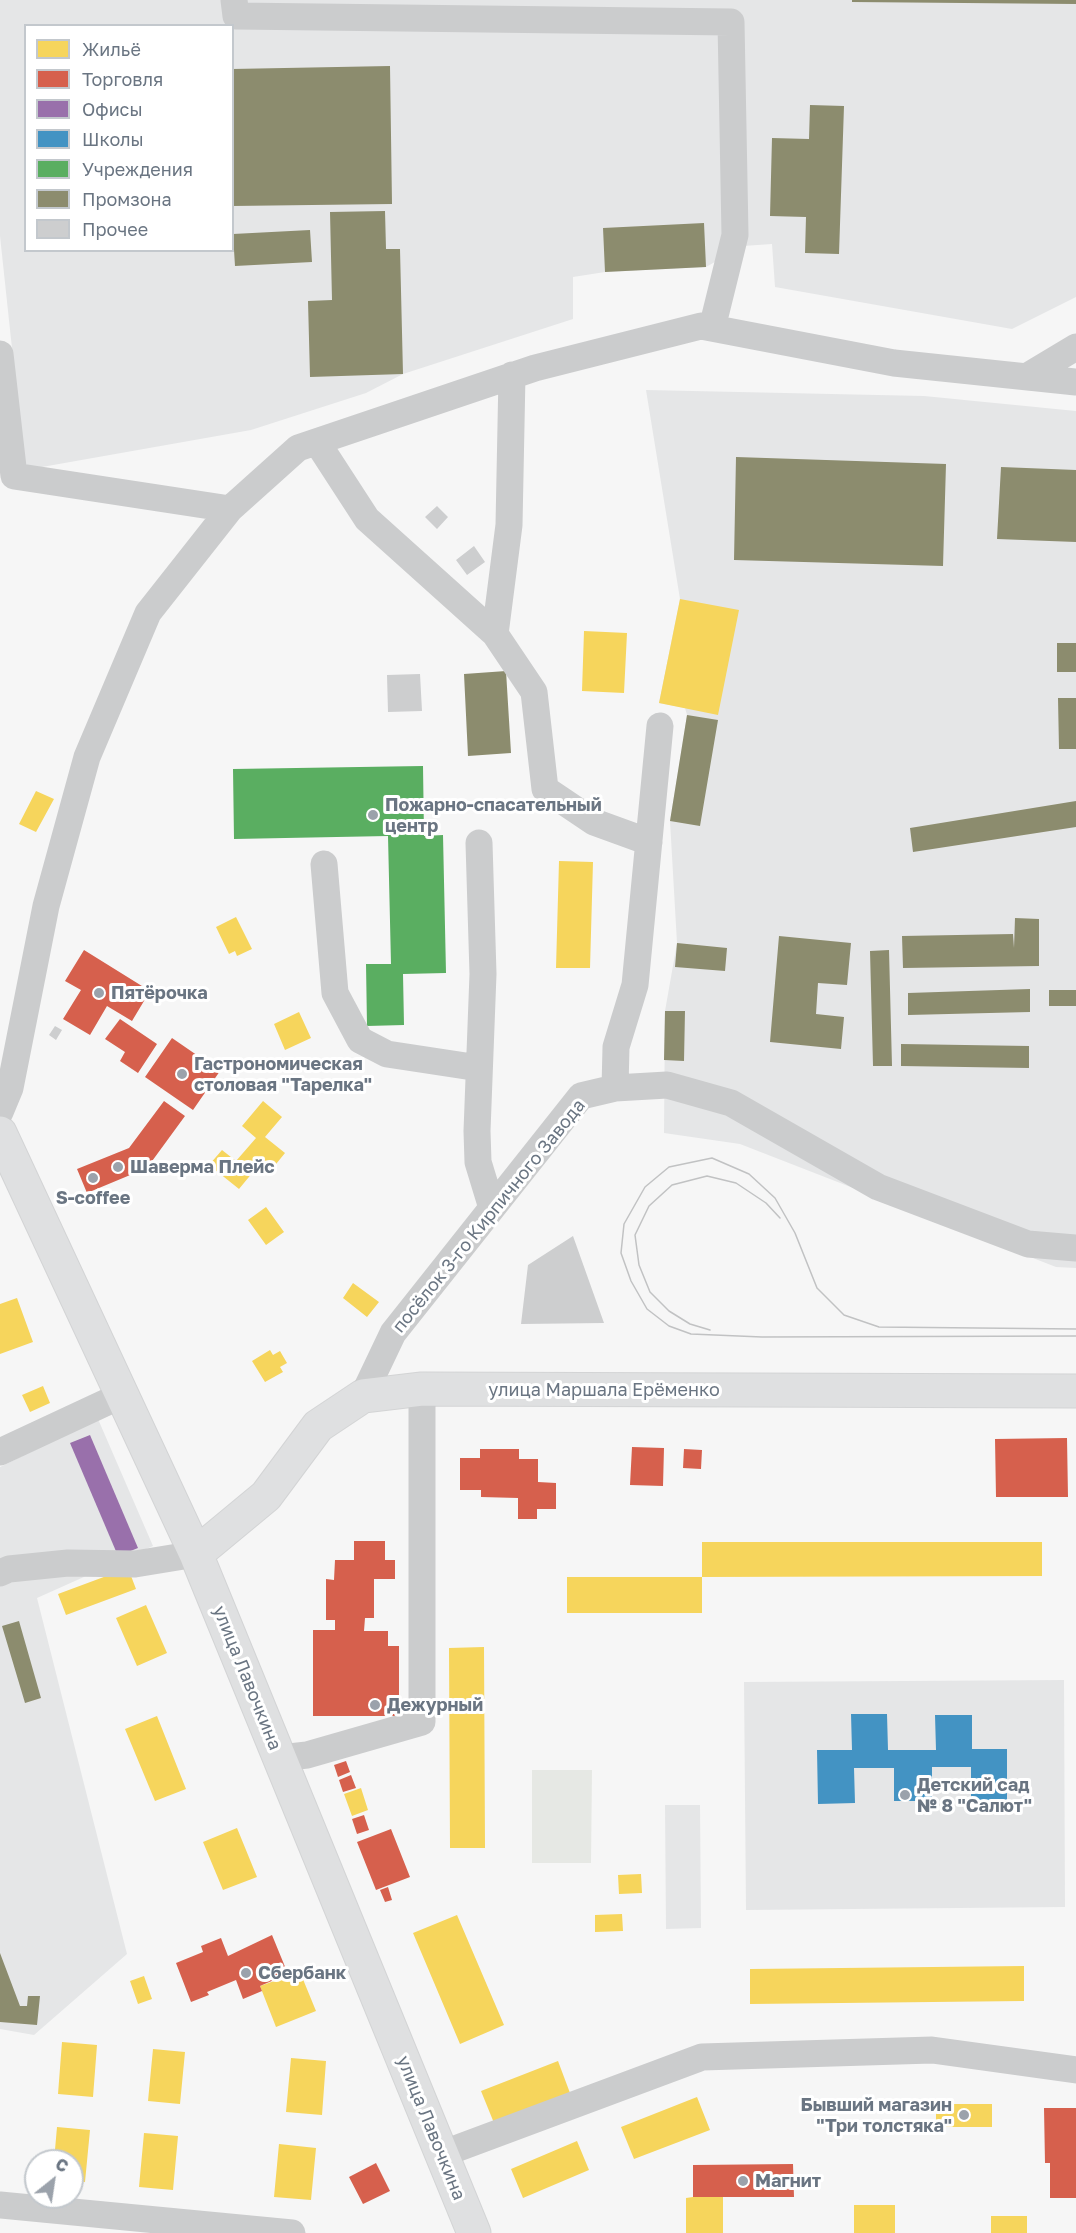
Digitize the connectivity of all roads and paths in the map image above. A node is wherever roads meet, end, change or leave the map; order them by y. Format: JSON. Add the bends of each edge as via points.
{"nodes":[{"id":1,"x":234,"y":0,"type":"edge"},
{"id":2,"x":732,"y":11,"type":"edge"},
{"id":3,"x":712,"y":328,"type":"junction"},
{"id":4,"x":1076,"y":347,"type":"edge"},
{"id":5,"x":0,"y":354,"type":"edge"},
{"id":6,"x":512,"y":375,"type":"junction"},
{"id":7,"x":1026,"y":377,"type":"junction"},
{"id":8,"x":1076,"y":382,"type":"edge"},
{"id":9,"x":317,"y":441,"type":"junction"},
{"id":10,"x":230,"y":510,"type":"junction"},
{"id":11,"x":495,"y":634,"type":"junction"},
{"id":12,"x":660,"y":726,"type":"dead end"},
{"id":13,"x":649,"y":842,"type":"junction"},
{"id":14,"x":480,"y":843,"type":"dead end"},
{"id":15,"x":324,"y":864,"type":"dead end"},
{"id":16,"x":479,"y":1068,"type":"junction"},
{"id":17,"x":615,"y":1088,"type":"junction"},
{"id":18,"x":0,"y":1112,"type":"edge"},
{"id":19,"x":0,"y":1133,"type":"edge"},
{"id":20,"x":492,"y":1208,"type":"junction"},
{"id":21,"x":1076,"y":1248,"type":"edge"},
{"id":22,"x":422,"y":1389,"type":"junction"},
{"id":23,"x":1076,"y":1391,"type":"edge"},
{"id":24,"x":122,"y":1395,"type":"junction"},
{"id":25,"x":363,"y":1396,"type":"junction"},
{"id":26,"x":0,"y":1452,"type":"edge"},
{"id":27,"x":196,"y":1554,"type":"junction"},
{"id":28,"x":0,"y":1574,"type":"edge"},
{"id":29,"x":280,"y":1758,"type":"junction"},
{"id":30,"x":1076,"y":2070,"type":"edge"},
{"id":31,"x":442,"y":2154,"type":"junction"},
{"id":32,"x":0,"y":2205,"type":"edge"},
{"id":33,"x":292,"y":2233,"type":"edge"},
{"id":34,"x":474,"y":2233,"type":"edge"}],
"edges":[{"from":1,"to":2,"type":"street","via":[[236,16]]},
{"from":2,"to":3,"type":"street","via":[[735,235]]},
{"from":3,"to":6,"type":"street","via":[[701,326]]},
{"from":3,"to":7,"type":"street","via":[[894,363]]},
{"from":4,"to":7,"type":"street"},
{"from":5,"to":10,"type":"street","via":[[14,476]]},
{"from":6,"to":9,"type":"street"},
{"from":6,"to":11,"type":"street","via":[[509,525]]},
{"from":7,"to":8,"type":"street"},
{"from":9,"to":10,"type":"street","via":[[298,448]]},
{"from":9,"to":11,"type":"street","via":[[367,519]]},
{"from":10,"to":18,"type":"street","via":[[148,613],[87,757],[46,906],[10,1088]]},
{"from":11,"to":13,"type":"street","via":[[534,692],[545,789],[594,822]]},
{"from":12,"to":13,"type":"street"},
{"from":13,"to":17,"type":"street","via":[[635,985],[616,1047]]},
{"from":14,"to":16,"type":"street","via":[[483,974]]},
{"from":15,"to":16,"type":"street","via":[[335,993],[360,1040],[387,1054]]},
{"from":16,"to":20,"type":"street","via":[[478,1162]]},
{"from":17,"to":20,"type":"street","name":"посёлок 3-го Кирпичного Завода","via":[[581,1096]]},
{"from":17,"to":21,"type":"street","name":"посёлок 3-го Кирпичного Завода","via":[[667,1085],[731,1104],[878,1186],[1028,1244]]},
{"from":19,"to":24,"type":"main road","name":"улица Лавочкина"},
{"from":20,"to":25,"type":"street","name":"посёлок 3-го Кирпичного Завода","via":[[393,1333]]},
{"from":22,"to":23,"type":"main road","name":"улица Маршала Ерёменко"},
{"from":22,"to":25,"type":"main road","name":"улица Маршала Ерёменко"},
{"from":22,"to":29,"type":"street","via":[[422,1722],[307,1755]]},
{"from":24,"to":26,"type":"street"},
{"from":24,"to":27,"type":"main road","name":"улица Лавочкина"},
{"from":25,"to":27,"type":"main road","name":"улица Маршала Ерёменко","via":[[318,1426],[266,1496]]},
{"from":27,"to":28,"type":"street","via":[[135,1564],[68,1563],[9,1569]]},
{"from":27,"to":29,"type":"main road","name":"улица Лавочкина"},
{"from":29,"to":31,"type":"main road","name":"улица Лавочкина"},
{"from":30,"to":31,"type":"street","via":[[932,2050],[702,2057]]},
{"from":31,"to":34,"type":"main road","name":"улица Лавочкина"},
{"from":32,"to":33,"type":"street"}]}
